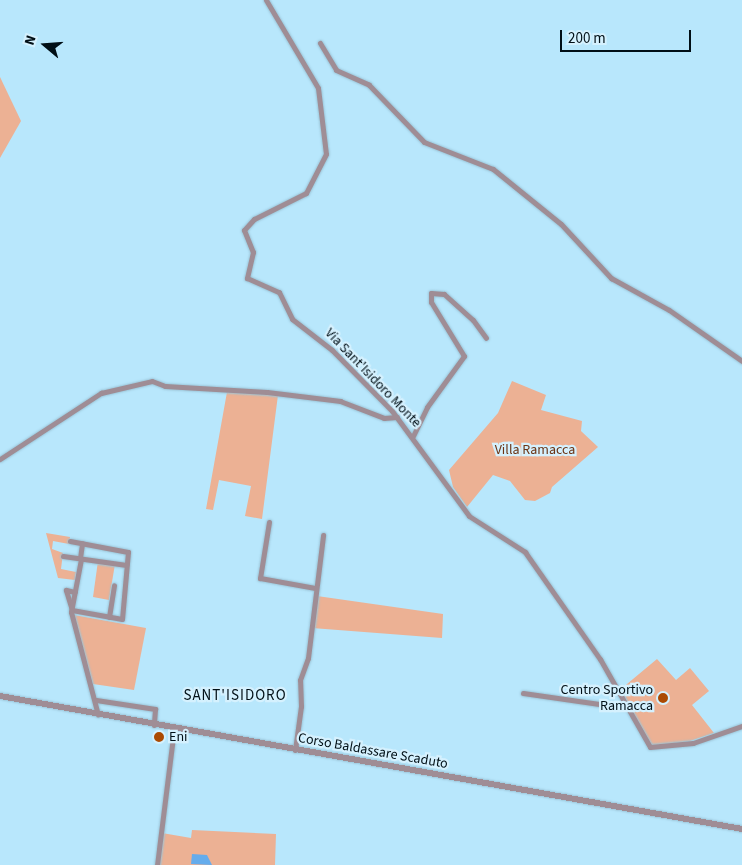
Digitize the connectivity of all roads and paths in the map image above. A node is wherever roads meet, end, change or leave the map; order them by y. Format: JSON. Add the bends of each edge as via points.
{"nodes":[{"id":1,"x":266,"y":0,"type":"edge"},
{"id":2,"x":320,"y":43,"type":"dead end"},
{"id":3,"x":486,"y":338,"type":"dead end"},
{"id":4,"x":742,"y":362,"type":"edge"},
{"id":5,"x":397,"y":417,"type":"junction"},
{"id":6,"x":413,"y":436,"type":"junction"},
{"id":7,"x":0,"y":459,"type":"edge"},
{"id":8,"x":269,"y":522,"type":"dead end"},
{"id":9,"x":324,"y":535,"type":"dead end"},
{"id":10,"x":70,"y":541,"type":"dead end"},
{"id":11,"x":82,"y":543,"type":"junction"},
{"id":12,"x":63,"y":556,"type":"dead end"},
{"id":13,"x":80,"y":558,"type":"junction"},
{"id":14,"x":126,"y":565,"type":"junction"},
{"id":15,"x":114,"y":584,"type":"dead end"},
{"id":16,"x":315,"y":588,"type":"junction"},
{"id":17,"x":75,"y":592,"type":"junction"},
{"id":18,"x":72,"y":610,"type":"junction"},
{"id":19,"x":108,"y":617,"type":"junction"},
{"id":20,"x":524,"y":693,"type":"dead end"},
{"id":21,"x":0,"y":696,"type":"edge"},
{"id":22,"x":96,"y":700,"type":"junction"},
{"id":23,"x":627,"y":708,"type":"junction"},
{"id":24,"x":98,"y":715,"type":"junction"},
{"id":25,"x":154,"y":725,"type":"junction"},
{"id":26,"x":742,"y":726,"type":"edge"},
{"id":27,"x":174,"y":728,"type":"junction"},
{"id":28,"x":295,"y":750,"type":"junction"},
{"id":29,"x":742,"y":830,"type":"edge"},
{"id":30,"x":157,"y":865,"type":"edge"}],
"edges":[{"from":1,"to":5,"type":"street","name":"Via Sant'Isidoro Monte","via":[[318,88],[326,154],[306,193],[254,219],[244,230],[253,252],[247,278],[279,292],[286,312],[332,350]]},
{"from":2,"to":4,"type":"street","via":[[336,70],[369,85],[424,142],[493,169],[561,224],[611,278],[669,310]]},
{"from":3,"to":6,"type":"street","via":[[473,320],[444,294],[431,293],[431,302],[464,356],[459,367],[434,395]]},
{"from":5,"to":6,"type":"street","name":"Via Sant'Isidoro Monte"},
{"from":5,"to":7,"type":"street","via":[[384,418],[340,401],[267,392],[166,386],[152,381],[101,393]]},
{"from":6,"to":23,"type":"street","name":"Via Sant'Isidoro Monte","via":[[469,516],[525,552],[600,659]]},
{"from":8,"to":16,"type":"street","via":[[260,578]]},
{"from":9,"to":16,"type":"street"},
{"from":10,"to":11,"type":"street"},
{"from":11,"to":13,"type":"street"},
{"from":11,"to":14,"type":"street","via":[[128,552]]},
{"from":12,"to":13,"type":"street"},
{"from":13,"to":14,"type":"street"},
{"from":13,"to":17,"type":"street"},
{"from":14,"to":19,"type":"street","via":[[129,565],[122,619]]},
{"from":15,"to":19,"type":"street"},
{"from":16,"to":28,"type":"street","via":[[308,658],[300,674]]},
{"from":17,"to":18,"type":"street"},
{"from":17,"to":18,"type":"street","via":[[66,590]]},
{"from":18,"to":19,"type":"street"},
{"from":18,"to":22,"type":"street"},
{"from":20,"to":23,"type":"street"},
{"from":21,"to":24,"type":"street","name":"Corso Baldassare Scaduto"},
{"from":22,"to":24,"type":"street"},
{"from":22,"to":25,"type":"street","via":[[155,709]]},
{"from":23,"to":26,"type":"street","name":"Via Sant'Isidoro Monte","via":[[653,749],[693,743]]},
{"from":24,"to":25,"type":"street","name":"Corso Baldassare Scaduto"},
{"from":25,"to":27,"type":"street","name":"Corso Baldassare Scaduto"},
{"from":27,"to":28,"type":"street","name":"Corso Baldassare Scaduto"},
{"from":27,"to":30,"type":"street"},
{"from":28,"to":29,"type":"street","name":"Corso Baldassare Scaduto"}]}
